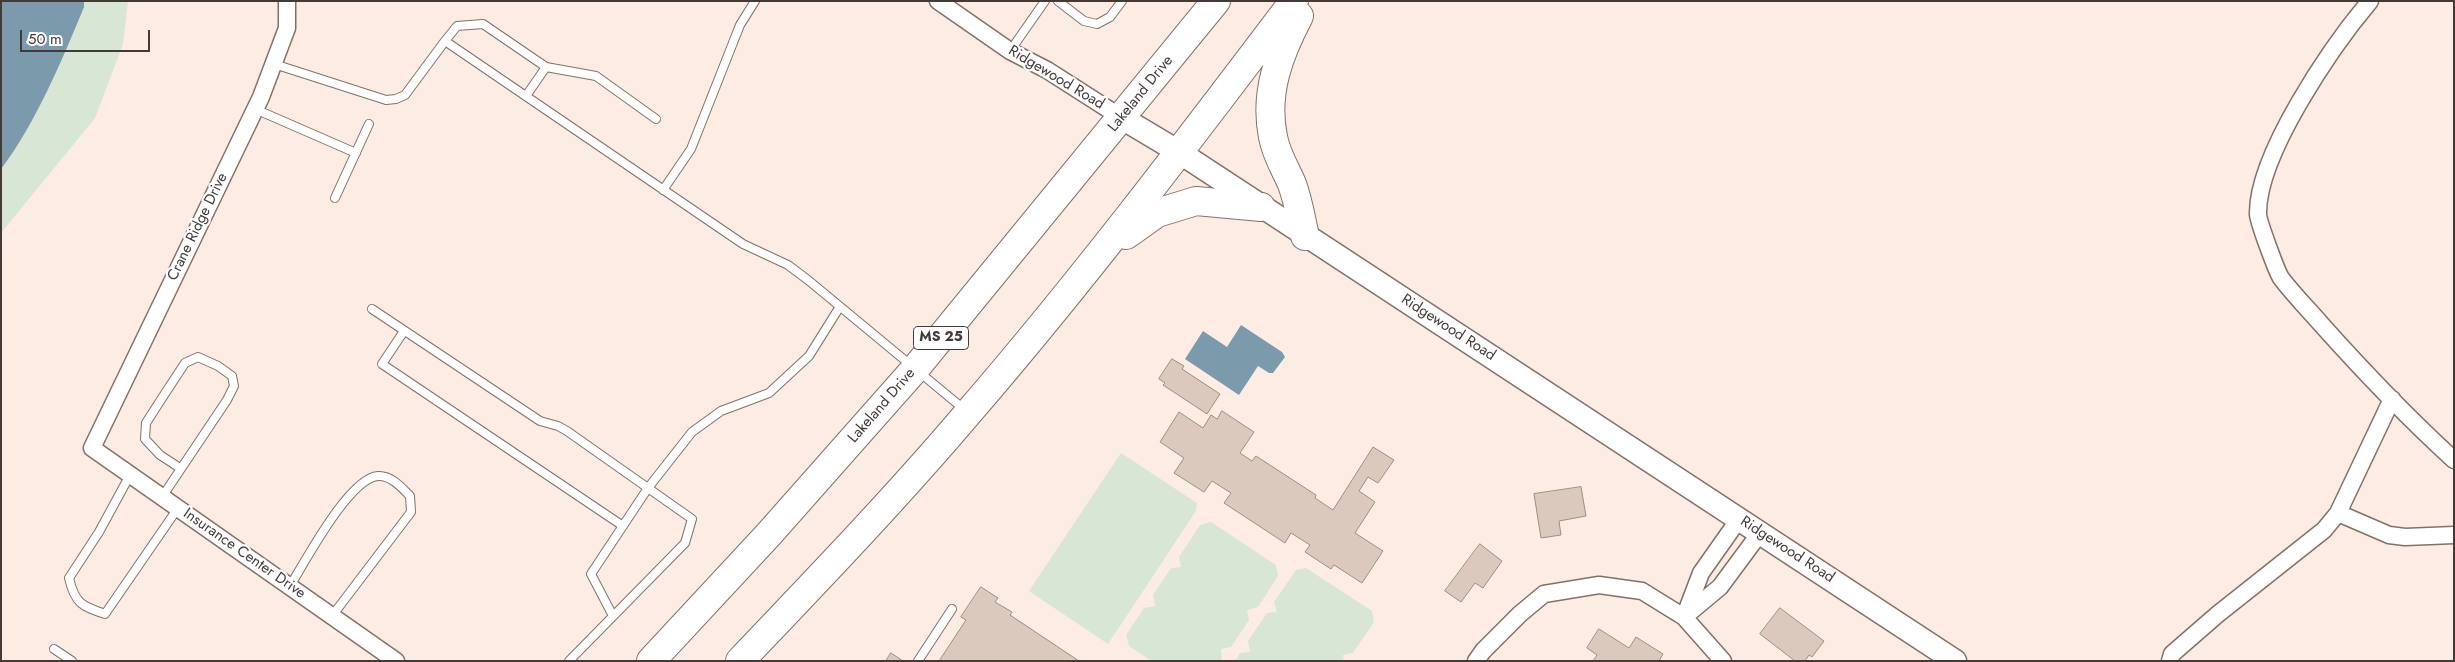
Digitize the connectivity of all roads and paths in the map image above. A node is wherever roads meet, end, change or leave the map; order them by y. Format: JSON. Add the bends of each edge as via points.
{"nodes":[{"id":1,"x":286,"y":1,"type":"edge"},
{"id":2,"x":755,"y":1,"type":"edge"},
{"id":3,"x":938,"y":1,"type":"edge"},
{"id":4,"x":1045,"y":1,"type":"edge"},
{"id":5,"x":1058,"y":1,"type":"edge"},
{"id":6,"x":1122,"y":1,"type":"edge"},
{"id":7,"x":1216,"y":1,"type":"edge"},
{"id":8,"x":1294,"y":1,"type":"edge"},
{"id":9,"x":1307,"y":1,"type":"edge"},
{"id":10,"x":2370,"y":1,"type":"edge"},
{"id":11,"x":445,"y":41,"type":"junction"},
{"id":12,"x":1010,"y":51,"type":"junction"},
{"id":13,"x":274,"y":64,"type":"junction"},
{"id":14,"x":546,"y":67,"type":"junction"},
{"id":15,"x":526,"y":96,"type":"junction"},
{"id":16,"x":255,"y":109,"type":"junction"},
{"id":17,"x":1122,"y":118,"type":"junction"},
{"id":18,"x":656,"y":119,"type":"dead end"},
{"id":19,"x":369,"y":124,"type":"dead end"},
{"id":20,"x":1179,"y":152,"type":"junction"},
{"id":21,"x":356,"y":153,"type":"junction"},
{"id":22,"x":663,"y":190,"type":"junction"},
{"id":23,"x":335,"y":198,"type":"dead end"},
{"id":24,"x":1261,"y":207,"type":"junction"},
{"id":25,"x":1306,"y":236,"type":"junction"},
{"id":26,"x":1102,"y":252,"type":"junction"},
{"id":27,"x":839,"y":308,"type":"junction"},
{"id":28,"x":372,"y":309,"type":"dead end"},
{"id":29,"x":404,"y":331,"type":"junction"},
{"id":30,"x":915,"y":370,"type":"junction"},
{"id":31,"x":2392,"y":399,"type":"junction"},
{"id":32,"x":969,"y":413,"type":"junction"},
{"id":33,"x":92,"y":448,"type":"joint"},
{"id":34,"x":2454,"y":460,"type":"edge"},
{"id":35,"x":180,"y":468,"type":"junction"},
{"id":36,"x":130,"y":475,"type":"junction"},
{"id":37,"x":648,"y":488,"type":"junction"},
{"id":38,"x":162,"y":497,"type":"junction"},
{"id":39,"x":178,"y":508,"type":"junction"},
{"id":40,"x":2338,"y":513,"type":"junction"},
{"id":41,"x":1739,"y":519,"type":"junction"},
{"id":42,"x":623,"y":526,"type":"junction"},
{"id":43,"x":1760,"y":533,"type":"junction"},
{"id":44,"x":2454,"y":536,"type":"edge"},
{"id":45,"x":290,"y":586,"type":"junction"},
{"id":46,"x":952,"y":609,"type":"dead end"},
{"id":47,"x":332,"y":616,"type":"junction"},
{"id":48,"x":613,"y":616,"type":"junction"},
{"id":49,"x":1684,"y":618,"type":"junction"},
{"id":50,"x":54,"y":649,"type":"dead end"},
{"id":51,"x":72,"y":661,"type":"edge"},
{"id":52,"x":396,"y":661,"type":"edge"},
{"id":53,"x":569,"y":661,"type":"edge"},
{"id":54,"x":650,"y":661,"type":"edge"},
{"id":55,"x":740,"y":661,"type":"edge"},
{"id":56,"x":918,"y":661,"type":"edge"},
{"id":57,"x":1476,"y":661,"type":"edge"},
{"id":58,"x":1723,"y":661,"type":"edge"},
{"id":59,"x":1955,"y":661,"type":"edge"},
{"id":60,"x":2170,"y":661,"type":"edge"}],
"edges":[{"from":1,"to":13,"type":"street","name":"Crane Ridge Drive","via":[[287,28]]},
{"from":2,"to":22,"type":"lane","via":[[740,25],[691,149]]},
{"from":3,"to":12,"type":"street","name":"Ridgewood Road"},
{"from":4,"to":12,"type":"lane"},
{"from":5,"to":6,"type":"lane","via":[[1084,21],[1097,24],[1110,17]]},
{"from":7,"to":17,"type":"highway","name":"Lakeland Drive","number":"MS 25"},
{"from":8,"to":20,"type":"highway"},
{"from":9,"to":25,"type":"highway","via":[[1283,46],[1272,82],[1271,112],[1279,159],[1292,184]]},
{"from":10,"to":31,"type":"street","via":[[2325,62],[2278,141],[2264,178],[2258,215],[2280,276],[2344,350]]},
{"from":11,"to":13,"type":"lane","via":[[405,95],[396,99],[386,100]]},
{"from":11,"to":14,"type":"lane","via":[[457,26],[483,24]]},
{"from":11,"to":15,"type":"lane"},
{"from":12,"to":17,"type":"street","name":"Ridgewood Road","via":[[1047,70]]},
{"from":13,"to":16,"type":"street","name":"Crane Ridge Drive"},
{"from":14,"to":15,"type":"lane"},
{"from":14,"to":18,"type":"lane","via":[[596,76]]},
{"from":15,"to":22,"type":"lane"},
{"from":16,"to":21,"type":"lane"},
{"from":16,"to":33,"type":"street","name":"Crane Ridge Drive"},
{"from":17,"to":20,"type":"street","name":"Ridgewood Road"},
{"from":17,"to":30,"type":"highway","name":"Lakeland Drive","number":"MS 25"},
{"from":19,"to":21,"type":"lane"},
{"from":20,"to":24,"type":"street","name":"Ridgewood Road"},
{"from":20,"to":26,"type":"highway"},
{"from":21,"to":23,"type":"lane"},
{"from":22,"to":27,"type":"lane","via":[[743,244],[788,266]]},
{"from":24,"to":25,"type":"street","name":"Ridgewood Road"},
{"from":24,"to":26,"type":"highway","via":[[1196,201],[1176,206],[1157,213]]},
{"from":25,"to":41,"type":"street","name":"Ridgewood Road"},
{"from":26,"to":32,"type":"highway"},
{"from":27,"to":30,"type":"lane"},
{"from":27,"to":37,"type":"lane","via":[[808,356],[769,393],[721,411],[692,432]]},
{"from":28,"to":29,"type":"lane"},
{"from":29,"to":37,"type":"lane","via":[[540,421],[563,428]]},
{"from":29,"to":42,"type":"lane","via":[[382,364]]},
{"from":30,"to":32,"type":"lane"},
{"from":30,"to":54,"type":"highway","name":"Lakeland Drive","number":"MS 25"},
{"from":31,"to":34,"type":"street"},
{"from":31,"to":40,"type":"street"},
{"from":32,"to":55,"type":"highway"},
{"from":33,"to":36,"type":"street","name":"Insurance Center Drive"},
{"from":35,"to":35,"type":"lane","via":[[234,386],[232,376],[198,357],[185,363],[146,423],[145,439],[160,455]]},
{"from":35,"to":38,"type":"lane"},
{"from":36,"to":38,"type":"street","name":"Insurance Center Drive"},
{"from":36,"to":39,"type":"lane","via":[[69,578],[73,595],[83,607],[105,614]]},
{"from":37,"to":42,"type":"lane"},
{"from":37,"to":48,"type":"lane","via":[[692,519],[685,543]]},
{"from":38,"to":39,"type":"street","name":"Insurance Center Drive"},
{"from":39,"to":45,"type":"street","name":"Insurance Center Drive"},
{"from":40,"to":44,"type":"street","via":[[2389,535]]},
{"from":40,"to":60,"type":"street","via":[[2324,530],[2172,654]]},
{"from":41,"to":43,"type":"street","name":"Ridgewood Road"},
{"from":41,"to":49,"type":"street","via":[[1701,573]]},
{"from":42,"to":48,"type":"lane","via":[[591,574]]},
{"from":43,"to":49,"type":"street","via":[[1720,587]]},
{"from":43,"to":59,"type":"street","name":"Ridgewood Road"},
{"from":45,"to":47,"type":"street","name":"Insurance Center Drive"},
{"from":45,"to":47,"type":"lane","via":[[340,506],[362,481],[379,476],[395,482],[410,496],[410,512]]},
{"from":46,"to":56,"type":"lane"},
{"from":47,"to":52,"type":"street","name":"Insurance Center Drive"},
{"from":48,"to":53,"type":"lane"},
{"from":49,"to":57,"type":"street","via":[[1642,591],[1599,585],[1544,594],[1520,614]]},
{"from":49,"to":58,"type":"street"},
{"from":50,"to":51,"type":"lane"}]}
